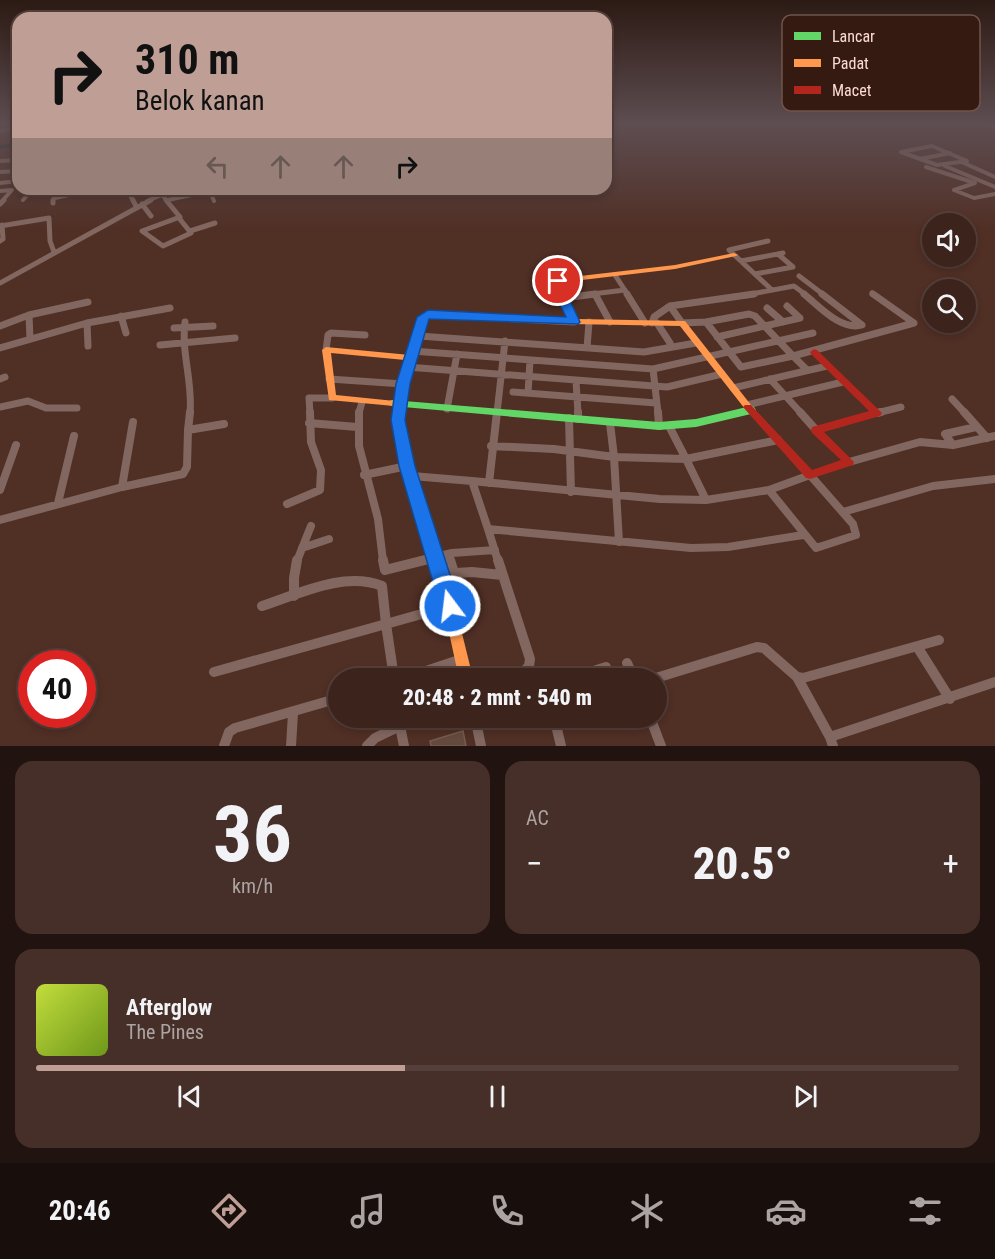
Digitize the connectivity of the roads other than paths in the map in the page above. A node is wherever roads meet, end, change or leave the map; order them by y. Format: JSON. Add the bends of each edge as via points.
{"nodes":[{"id":1,"x":917,"y":160,"type":"edge"},
{"id":2,"x":964,"y":160,"type":"edge"},
{"id":3,"x":964,"y":163,"type":"junction"},
{"id":4,"x":921,"y":165,"type":"dead end"},
{"id":5,"x":944,"y":166,"type":"junction"},
{"id":6,"x":995,"y":177,"type":"edge"},
{"id":7,"x":975,"y":183,"type":"junction"},
{"id":8,"x":12,"y":190,"type":"joint"},
{"id":9,"x":995,"y":190,"type":"edge"},
{"id":10,"x":0,"y":191,"type":"edge"},
{"id":11,"x":28,"y":195,"type":"edge"},
{"id":12,"x":54,"y":195,"type":"edge"},
{"id":13,"x":73,"y":195,"type":"edge"},
{"id":14,"x":132,"y":195,"type":"edge"},
{"id":15,"x":188,"y":195,"type":"edge"},
{"id":16,"x":211,"y":195,"type":"edge"},
{"id":17,"x":163,"y":196,"type":"joint"},
{"id":18,"x":23,"y":200,"type":"dead end"},
{"id":19,"x":168,"y":200,"type":"junction"},
{"id":20,"x":214,"y":201,"type":"dead end"},
{"id":21,"x":0,"y":204,"type":"edge"},
{"id":22,"x":139,"y":205,"type":"junction"},
{"id":23,"x":151,"y":216,"type":"dead end"},
{"id":24,"x":179,"y":218,"type":"junction"},
{"id":25,"x":215,"y":223,"type":"dead end"},
{"id":26,"x":1,"y":226,"type":"edge"},
{"id":27,"x":190,"y":231,"type":"junction"},
{"id":28,"x":0,"y":241,"type":"edge"},
{"id":29,"x":768,"y":241,"type":"dead end"},
{"id":30,"x":54,"y":252,"type":"junction"},
{"id":31,"x":738,"y":258,"type":"junction"},
{"id":32,"x":755,"y":274,"type":"junction"},
{"id":33,"x":615,"y":275,"type":"junction"},
{"id":34,"x":799,"y":276,"type":"dead end"},
{"id":35,"x":0,"y":284,"type":"edge"},
{"id":36,"x":626,"y":290,"type":"junction"},
{"id":37,"x":772,"y":290,"type":"junction"},
{"id":38,"x":872,"y":293,"type":"dead end"},
{"id":39,"x":595,"y":294,"type":"junction"},
{"id":40,"x":564,"y":298,"type":"junction"},
{"id":41,"x":88,"y":302,"type":"dead end"},
{"id":42,"x":835,"y":304,"type":"junction"},
{"id":43,"x":670,"y":306,"type":"junction"},
{"id":44,"x":787,"y":306,"type":"dead end"},
{"id":45,"x":821,"y":307,"type":"junction"},
{"id":46,"x":170,"y":308,"type":"dead end"},
{"id":47,"x":767,"y":308,"type":"dead end"},
{"id":48,"x":28,"y":315,"type":"junction"},
{"id":49,"x":121,"y":316,"type":"junction"},
{"id":50,"x":574,"y":322,"type":"junction"},
{"id":51,"x":589,"y":322,"type":"junction"},
{"id":52,"x":610,"y":322,"type":"junction"},
{"id":53,"x":706,"y":322,"type":"junction"},
{"id":54,"x":783,"y":322,"type":"junction"},
{"id":55,"x":651,"y":323,"type":"junction"},
{"id":56,"x":682,"y":323,"type":"junction"},
{"id":57,"x":87,"y":324,"type":"junction"},
{"id":58,"x":184,"y":325,"type":"junction"},
{"id":59,"x":0,"y":326,"type":"edge"},
{"id":60,"x":213,"y":326,"type":"dead end"},
{"id":61,"x":764,"y":326,"type":"junction"},
{"id":62,"x":174,"y":328,"type":"dead end"},
{"id":63,"x":126,"y":333,"type":"dead end"},
{"id":64,"x":813,"y":333,"type":"dead end"},
{"id":65,"x":365,"y":335,"type":"dead end"},
{"id":66,"x":419,"y":336,"type":"junction"},
{"id":67,"x":717,"y":337,"type":"junction"},
{"id":68,"x":30,"y":339,"type":"junction"},
{"id":69,"x":235,"y":339,"type":"dead end"},
{"id":70,"x":779,"y":340,"type":"junction"},
{"id":71,"x":504,"y":341,"type":"junction"},
{"id":72,"x":182,"y":343,"type":"junction"},
{"id":73,"x":670,"y":343,"type":"dead end"},
{"id":74,"x":696,"y":343,"type":"junction"},
{"id":75,"x":88,"y":345,"type":"dead end"},
{"id":76,"x":160,"y":345,"type":"dead end"},
{"id":77,"x":0,"y":348,"type":"edge"},
{"id":78,"x":587,"y":348,"type":"junction"},
{"id":79,"x":327,"y":350,"type":"junction"},
{"id":80,"x":729,"y":352,"type":"junction"},
{"id":81,"x":814,"y":352,"type":"junction"},
{"id":82,"x":458,"y":354,"type":"junction"},
{"id":83,"x":793,"y":356,"type":"junction"},
{"id":84,"x":708,"y":357,"type":"junction"},
{"id":85,"x":502,"y":358,"type":"junction"},
{"id":86,"x":410,"y":359,"type":"junction"},
{"id":87,"x":531,"y":360,"type":"junction"},
{"id":88,"x":827,"y":366,"type":"junction"},
{"id":89,"x":652,"y":369,"type":"junction"},
{"id":90,"x":807,"y":370,"type":"junction"},
{"id":91,"x":454,"y":372,"type":"junction"},
{"id":92,"x":722,"y":374,"type":"junction"},
{"id":93,"x":501,"y":376,"type":"junction"},
{"id":94,"x":529,"y":378,"type":"junction"},
{"id":95,"x":329,"y":379,"type":"junction"},
{"id":96,"x":770,"y":379,"type":"junction"},
{"id":97,"x":576,"y":381,"type":"junction"},
{"id":98,"x":843,"y":382,"type":"junction"},
{"id":99,"x":403,"y":384,"type":"junction"},
{"id":100,"x":655,"y":387,"type":"junction"},
{"id":101,"x":733,"y":388,"type":"junction"},
{"id":102,"x":513,"y":392,"type":"dead end"},
{"id":103,"x":528,"y":393,"type":"junction"},
{"id":104,"x":785,"y":396,"type":"junction"},
{"id":105,"x":577,"y":397,"type":"junction"},
{"id":106,"x":332,"y":398,"type":"junction"},
{"id":107,"x":952,"y":399,"type":"dead end"},
{"id":108,"x":362,"y":402,"type":"junction"},
{"id":109,"x":656,"y":403,"type":"junction"},
{"id":110,"x":399,"y":405,"type":"junction"},
{"id":111,"x":0,"y":407,"type":"edge"},
{"id":112,"x":901,"y":407,"type":"dead end"},
{"id":113,"x":77,"y":408,"type":"dead end"},
{"id":114,"x":749,"y":408,"type":"junction"},
{"id":115,"x":447,"y":409,"type":"junction"},
{"id":116,"x":877,"y":413,"type":"junction"},
{"id":117,"x":495,"y":414,"type":"junction"},
{"id":118,"x":574,"y":419,"type":"junction"},
{"id":119,"x":133,"y":422,"type":"dead end"},
{"id":120,"x":309,"y":423,"type":"junction"},
{"id":121,"x":610,"y":423,"type":"junction"},
{"id":122,"x":224,"y":424,"type":"dead end"},
{"id":123,"x":664,"y":426,"type":"junction"},
{"id":124,"x":357,"y":427,"type":"junction"},
{"id":125,"x":976,"y":427,"type":"junction"},
{"id":126,"x":188,"y":430,"type":"junction"},
{"id":127,"x":816,"y":430,"type":"junction"},
{"id":128,"x":74,"y":436,"type":"dead end"},
{"id":129,"x":991,"y":437,"type":"edge"},
{"id":130,"x":778,"y":440,"type":"junction"},
{"id":131,"x":16,"y":445,"type":"dead end"},
{"id":132,"x":954,"y":445,"type":"junction"},
{"id":133,"x":491,"y":446,"type":"junction"},
{"id":134,"x":571,"y":452,"type":"junction"},
{"id":135,"x":614,"y":457,"type":"junction"},
{"id":136,"x":686,"y":459,"type":"junction"},
{"id":137,"x":10,"y":462,"type":"junction"},
{"id":138,"x":849,"y":462,"type":"junction"},
{"id":139,"x":0,"y":465,"type":"edge"},
{"id":140,"x":407,"y":466,"type":"junction"},
{"id":141,"x":364,"y":475,"type":"junction"},
{"id":142,"x":810,"y":475,"type":"junction"},
{"id":143,"x":412,"y":476,"type":"junction"},
{"id":144,"x":995,"y":479,"type":"edge"},
{"id":145,"x":472,"y":481,"type":"junction"},
{"id":146,"x":489,"y":483,"type":"junction"},
{"id":147,"x":122,"y":487,"type":"junction"},
{"id":148,"x":0,"y":490,"type":"edge"},
{"id":149,"x":769,"y":490,"type":"junction"},
{"id":150,"x":571,"y":492,"type":"junction"},
{"id":151,"x":617,"y":496,"type":"junction"},
{"id":152,"x":706,"y":500,"type":"junction"},
{"id":153,"x":58,"y":503,"type":"junction"},
{"id":154,"x":287,"y":504,"type":"dead end"},
{"id":155,"x":843,"y":512,"type":"junction"},
{"id":156,"x":0,"y":520,"type":"edge"},
{"id":157,"x":310,"y":526,"type":"dead end"},
{"id":158,"x":488,"y":529,"type":"junction"},
{"id":159,"x":803,"y":535,"type":"junction"},
{"id":160,"x":329,"y":539,"type":"dead end"},
{"id":161,"x":619,"y":542,"type":"junction"},
{"id":162,"x":302,"y":548,"type":"junction"},
{"id":163,"x":495,"y":551,"type":"junction"},
{"id":164,"x":448,"y":555,"type":"junction"},
{"id":165,"x":437,"y":556,"type":"junction"},
{"id":166,"x":454,"y":572,"type":"junction"},
{"id":167,"x":441,"y":574,"type":"junction"},
{"id":168,"x":502,"y":574,"type":"junction"},
{"id":169,"x":294,"y":596,"type":"junction"},
{"id":170,"x":262,"y":606,"type":"dead end"},
{"id":171,"x":450,"y":606,"type":"junction"},
{"id":172,"x":386,"y":624,"type":"junction"},
{"id":173,"x":939,"y":640,"type":"dead end"},
{"id":174,"x":918,"y":648,"type":"junction"},
{"id":175,"x":462,"y":659,"type":"junction"},
{"id":176,"x":627,"y":663,"type":"dead end"},
{"id":177,"x":606,"y":667,"type":"dead end"},
{"id":178,"x":393,"y":668,"type":"edge"},
{"id":179,"x":435,"y":668,"type":"edge"},
{"id":180,"x":464,"y":668,"type":"edge"},
{"id":181,"x":527,"y":668,"type":"edge"},
{"id":182,"x":603,"y":668,"type":"edge"},
{"id":183,"x":629,"y":668,"type":"edge"},
{"id":184,"x":214,"y":672,"type":"dead end"},
{"id":185,"x":667,"y":675,"type":"edge"},
{"id":186,"x":797,"y":677,"type":"junction"},
{"id":187,"x":995,"y":682,"type":"edge"},
{"id":188,"x":950,"y":699,"type":"junction"},
{"id":189,"x":328,"y":702,"type":"edge"},
{"id":190,"x":293,"y":713,"type":"junction"},
{"id":191,"x":389,"y":728,"type":"edge"},
{"id":192,"x":400,"y":728,"type":"edge"},
{"id":193,"x":477,"y":728,"type":"edge"},
{"id":194,"x":557,"y":728,"type":"edge"},
{"id":195,"x":655,"y":728,"type":"edge"},
{"id":196,"x":831,"y":742,"type":"edge"},
{"id":197,"x":225,"y":746,"type":"edge"},
{"id":198,"x":291,"y":746,"type":"edge"},
{"id":199,"x":367,"y":746,"type":"edge"},
{"id":200,"x":404,"y":746,"type":"edge"},
{"id":201,"x":481,"y":746,"type":"edge"},
{"id":202,"x":561,"y":746,"type":"edge"},
{"id":203,"x":662,"y":746,"type":"edge"}],
"edges":[{"from":1,"to":5,"type":"street"},
{"from":2,"to":3,"type":"street"},
{"from":3,"to":5,"type":"street"},
{"from":3,"to":6,"type":"street"},
{"from":4,"to":7,"type":"street"},
{"from":5,"to":9,"type":"street"},
{"from":7,"to":9,"type":"street"},
{"from":7,"to":9,"type":"street","via":[[954,190],[974,198]]},
{"from":8,"to":10,"type":"street"},
{"from":8,"to":21,"type":"street"},
{"from":11,"to":18,"type":"street"},
{"from":12,"to":13,"type":"street","via":[[54,200]]},
{"from":14,"to":22,"type":"street"},
{"from":15,"to":19,"type":"street"},
{"from":16,"to":20,"type":"street"},
{"from":17,"to":19,"type":"street"},
{"from":17,"to":22,"type":"street"},
{"from":19,"to":24,"type":"street"},
{"from":22,"to":23,"type":"street"},
{"from":22,"to":30,"type":"street"},
{"from":24,"to":27,"type":"street"},
{"from":24,"to":27,"type":"street","via":[[142,231],[166,246],[190,236]]},
{"from":25,"to":27,"type":"street"},
{"from":26,"to":28,"type":"street"},
{"from":26,"to":30,"type":"street","via":[[49,218]]},
{"from":29,"to":31,"type":"street","via":[[729,249]]},
{"from":30,"to":35,"type":"street"},
{"from":31,"to":32,"type":"street"},
{"from":31,"to":32,"type":"street","via":[[781,253],[793,267]]},
{"from":31,"to":33,"type":"street"},
{"from":32,"to":37,"type":"street"},
{"from":33,"to":36,"type":"street"},
{"from":33,"to":40,"type":"street","via":[[558,281]]},
{"from":34,"to":42,"type":"street"},
{"from":36,"to":39,"type":"street"},
{"from":36,"to":55,"type":"street"},
{"from":37,"to":43,"type":"street"},
{"from":37,"to":45,"type":"street","via":[[791,283]]},
{"from":38,"to":81,"type":"street","via":[[914,323]]},
{"from":39,"to":40,"type":"street"},
{"from":39,"to":52,"type":"street"},
{"from":40,"to":50,"type":"street"},
{"from":41,"to":48,"type":"street"},
{"from":42,"to":45,"type":"street"},
{"from":42,"to":45,"type":"street","via":[[862,325],[848,327]]},
{"from":43,"to":55,"type":"street"},
{"from":43,"to":56,"type":"street"},
{"from":44,"to":54,"type":"street","via":[[800,318]]},
{"from":46,"to":49,"type":"street"},
{"from":47,"to":54,"type":"street"},
{"from":48,"to":59,"type":"street"},
{"from":48,"to":68,"type":"street"},
{"from":49,"to":57,"type":"street"},
{"from":49,"to":63,"type":"street"},
{"from":50,"to":51,"type":"street"},
{"from":50,"to":66,"type":"street","via":[[428,314],[423,317]]},
{"from":51,"to":52,"type":"street"},
{"from":51,"to":78,"type":"street"},
{"from":52,"to":55,"type":"street"},
{"from":53,"to":56,"type":"street"},
{"from":53,"to":61,"type":"street","via":[[752,314]]},
{"from":53,"to":67,"type":"street"},
{"from":54,"to":61,"type":"street"},
{"from":55,"to":56,"type":"street"},
{"from":55,"to":73,"type":"street"},
{"from":56,"to":74,"type":"street"},
{"from":57,"to":68,"type":"street"},
{"from":57,"to":75,"type":"street"},
{"from":58,"to":60,"type":"street"},
{"from":58,"to":62,"type":"street"},
{"from":58,"to":72,"type":"street"},
{"from":61,"to":67,"type":"street"},
{"from":61,"to":70,"type":"street"},
{"from":64,"to":70,"type":"street"},
{"from":65,"to":79,"type":"street","via":[[331,333]]},
{"from":66,"to":71,"type":"street"},
{"from":66,"to":86,"type":"street"},
{"from":67,"to":80,"type":"street"},
{"from":68,"to":77,"type":"street"},
{"from":69,"to":72,"type":"street"},
{"from":70,"to":80,"type":"street"},
{"from":70,"to":83,"type":"street"},
{"from":71,"to":78,"type":"street"},
{"from":71,"to":85,"type":"street"},
{"from":72,"to":76,"type":"street"},
{"from":72,"to":126,"type":"street","via":[[192,395]]},
{"from":74,"to":78,"type":"street","via":[[644,352]]},
{"from":74,"to":84,"type":"street"},
{"from":79,"to":86,"type":"street"},
{"from":79,"to":95,"type":"street"},
{"from":80,"to":83,"type":"street","via":[[743,368]]},
{"from":80,"to":84,"type":"street"},
{"from":81,"to":83,"type":"street"},
{"from":81,"to":88,"type":"street"},
{"from":82,"to":85,"type":"street"},
{"from":82,"to":86,"type":"street"},
{"from":82,"to":91,"type":"street"},
{"from":83,"to":90,"type":"street"},
{"from":84,"to":89,"type":"street"},
{"from":84,"to":92,"type":"street"},
{"from":85,"to":87,"type":"street"},
{"from":85,"to":93,"type":"street"},
{"from":86,"to":91,"type":"street"},
{"from":86,"to":99,"type":"street"},
{"from":87,"to":89,"type":"street"},
{"from":87,"to":94,"type":"street"},
{"from":88,"to":90,"type":"street"},
{"from":88,"to":98,"type":"street"},
{"from":89,"to":100,"type":"street"},
{"from":90,"to":96,"type":"street"},
{"from":91,"to":93,"type":"street"},
{"from":91,"to":115,"type":"street"},
{"from":92,"to":100,"type":"street","via":[[688,384]]},
{"from":92,"to":101,"type":"street"},
{"from":93,"to":94,"type":"street"},
{"from":93,"to":117,"type":"street"},
{"from":94,"to":97,"type":"street"},
{"from":94,"to":103,"type":"street"},
{"from":95,"to":99,"type":"street"},
{"from":95,"to":106,"type":"street"},
{"from":96,"to":101,"type":"street"},
{"from":96,"to":104,"type":"street"},
{"from":97,"to":100,"type":"street"},
{"from":97,"to":105,"type":"street"},
{"from":98,"to":104,"type":"street"},
{"from":98,"to":116,"type":"street"},
{"from":99,"to":110,"type":"street"},
{"from":100,"to":109,"type":"street"},
{"from":101,"to":114,"type":"street"},
{"from":102,"to":103,"type":"street"},
{"from":103,"to":105,"type":"street"},
{"from":104,"to":114,"type":"street"},
{"from":104,"to":127,"type":"street"},
{"from":105,"to":109,"type":"street"},
{"from":105,"to":118,"type":"street"},
{"from":106,"to":108,"type":"street"},
{"from":106,"to":120,"type":"street","via":[[309,398]]},
{"from":107,"to":125,"type":"street"},
{"from":108,"to":110,"type":"street"},
{"from":108,"to":124,"type":"street"},
{"from":109,"to":123,"type":"street"},
{"from":110,"to":115,"type":"street"},
{"from":110,"to":140,"type":"street"},
{"from":111,"to":113,"type":"street","via":[[28,401],[46,408]]},
{"from":112,"to":116,"type":"street"},
{"from":114,"to":123,"type":"street"},
{"from":114,"to":130,"type":"street"},
{"from":115,"to":117,"type":"street"},
{"from":116,"to":127,"type":"street"},
{"from":117,"to":118,"type":"street"},
{"from":117,"to":133,"type":"street"},
{"from":118,"to":121,"type":"street"},
{"from":118,"to":134,"type":"street"},
{"from":119,"to":147,"type":"street"},
{"from":120,"to":124,"type":"street"},
{"from":120,"to":154,"type":"street","via":[[321,486],[317,494]]},
{"from":121,"to":123,"type":"street"},
{"from":121,"to":135,"type":"street"},
{"from":122,"to":126,"type":"street"},
{"from":123,"to":136,"type":"street"},
{"from":124,"to":141,"type":"street"},
{"from":125,"to":129,"type":"street"},
{"from":125,"to":132,"type":"street","via":[[946,434]]},
{"from":126,"to":147,"type":"street","via":[[187,467],[183,474]]},
{"from":127,"to":138,"type":"street"},
{"from":128,"to":153,"type":"street"},
{"from":129,"to":132,"type":"street"},
{"from":130,"to":136,"type":"street"},
{"from":130,"to":142,"type":"street"},
{"from":131,"to":137,"type":"street"},
{"from":132,"to":138,"type":"street","via":[[920,442]]},
{"from":133,"to":134,"type":"street"},
{"from":133,"to":146,"type":"street"},
{"from":134,"to":135,"type":"street"},
{"from":134,"to":150,"type":"street"},
{"from":135,"to":136,"type":"street"},
{"from":135,"to":151,"type":"street"},
{"from":136,"to":152,"type":"street"},
{"from":137,"to":139,"type":"street"},
{"from":137,"to":148,"type":"street"},
{"from":138,"to":142,"type":"street"},
{"from":140,"to":141,"type":"street"},
{"from":140,"to":143,"type":"street"},
{"from":141,"to":165,"type":"street","via":[[378,520],[385,570]]},
{"from":142,"to":149,"type":"street"},
{"from":142,"to":155,"type":"street"},
{"from":143,"to":145,"type":"street"},
{"from":143,"to":165,"type":"street"},
{"from":144,"to":155,"type":"street","via":[[933,486]]},
{"from":145,"to":146,"type":"street"},
{"from":145,"to":158,"type":"street"},
{"from":146,"to":150,"type":"street"},
{"from":147,"to":153,"type":"street"},
{"from":149,"to":152,"type":"street"},
{"from":149,"to":159,"type":"street"},
{"from":150,"to":151,"type":"street"},
{"from":151,"to":152,"type":"street"},
{"from":151,"to":161,"type":"street"},
{"from":153,"to":156,"type":"street"},
{"from":155,"to":159,"type":"street","via":[[857,530],[856,535],[816,548]]},
{"from":157,"to":162,"type":"street"},
{"from":158,"to":161,"type":"street"},
{"from":158,"to":163,"type":"street"},
{"from":159,"to":161,"type":"street","via":[[728,548]]},
{"from":160,"to":162,"type":"street"},
{"from":162,"to":169,"type":"street","via":[[292,578]]},
{"from":163,"to":164,"type":"street"},
{"from":163,"to":168,"type":"street"},
{"from":164,"to":165,"type":"street"},
{"from":164,"to":166,"type":"street"},
{"from":165,"to":167,"type":"street"},
{"from":166,"to":167,"type":"street"},
{"from":166,"to":168,"type":"street"},
{"from":167,"to":171,"type":"street"},
{"from":168,"to":181,"type":"street","via":[[530,659]]},
{"from":169,"to":170,"type":"street"},
{"from":169,"to":172,"type":"street","via":[[363,579],[382,586]]},
{"from":171,"to":172,"type":"street"},
{"from":171,"to":175,"type":"street"},
{"from":172,"to":178,"type":"street"},
{"from":172,"to":184,"type":"street"},
{"from":173,"to":174,"type":"street"},
{"from":174,"to":186,"type":"street"},
{"from":174,"to":188,"type":"street"},
{"from":175,"to":179,"type":"street"},
{"from":175,"to":180,"type":"street"},
{"from":176,"to":183,"type":"street"},
{"from":177,"to":182,"type":"street"},
{"from":185,"to":186,"type":"street","via":[[757,647],[764,648]]},
{"from":186,"to":196,"type":"street"},
{"from":187,"to":188,"type":"street"},
{"from":188,"to":196,"type":"street"},
{"from":189,"to":190,"type":"street"},
{"from":190,"to":197,"type":"street","via":[[235,728]]},
{"from":190,"to":198,"type":"street"},
{"from":191,"to":199,"type":"street"},
{"from":192,"to":200,"type":"street"},
{"from":193,"to":201,"type":"street"},
{"from":194,"to":202,"type":"street"},
{"from":195,"to":203,"type":"street"}]}
